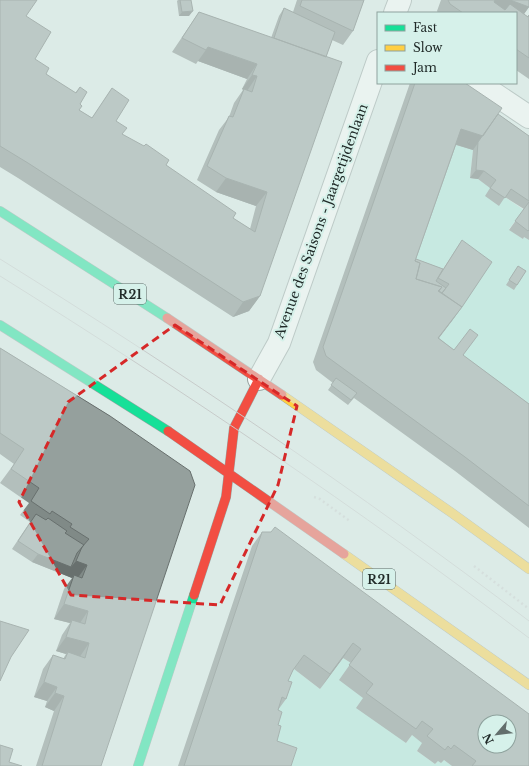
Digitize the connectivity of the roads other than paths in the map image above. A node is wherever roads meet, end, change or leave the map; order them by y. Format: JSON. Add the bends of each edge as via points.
{"nodes":[{"id":1,"x":400,"y":0,"type":"edge"},
{"id":2,"x":395,"y":12,"type":"edge"},
{"id":3,"x":377,"y":64,"type":"edge"},
{"id":4,"x":480,"y":84,"type":"edge"},
{"id":5,"x":529,"y":117,"type":"edge"},
{"id":6,"x":0,"y":211,"type":"edge"},
{"id":7,"x":0,"y":325,"type":"edge"},
{"id":8,"x":259,"y":380,"type":"junction"},
{"id":9,"x":229,"y":473,"type":"junction"},
{"id":10,"x":529,"y":569,"type":"edge"},
{"id":11,"x":529,"y":685,"type":"edge"},
{"id":12,"x":138,"y":766,"type":"edge"}],
"edges":[{"from":1,"to":2,"type":"street"},
{"from":3,"to":8,"type":"street","name":"Avenue des Saisons - Jaargetijdenlaan","via":[[278,342]]},
{"from":4,"to":5,"type":"street"},
{"from":6,"to":8,"type":"main road","number":"R21"},
{"from":7,"to":9,"type":"main road","number":"R21","via":[[156,422]]},
{"from":8,"to":9,"type":"main road","via":[[234,428]]},
{"from":8,"to":10,"type":"main road","number":"R21"},
{"from":9,"to":11,"type":"main road","number":"R21"},
{"from":9,"to":12,"type":"main road","via":[[226,497]]}]}
